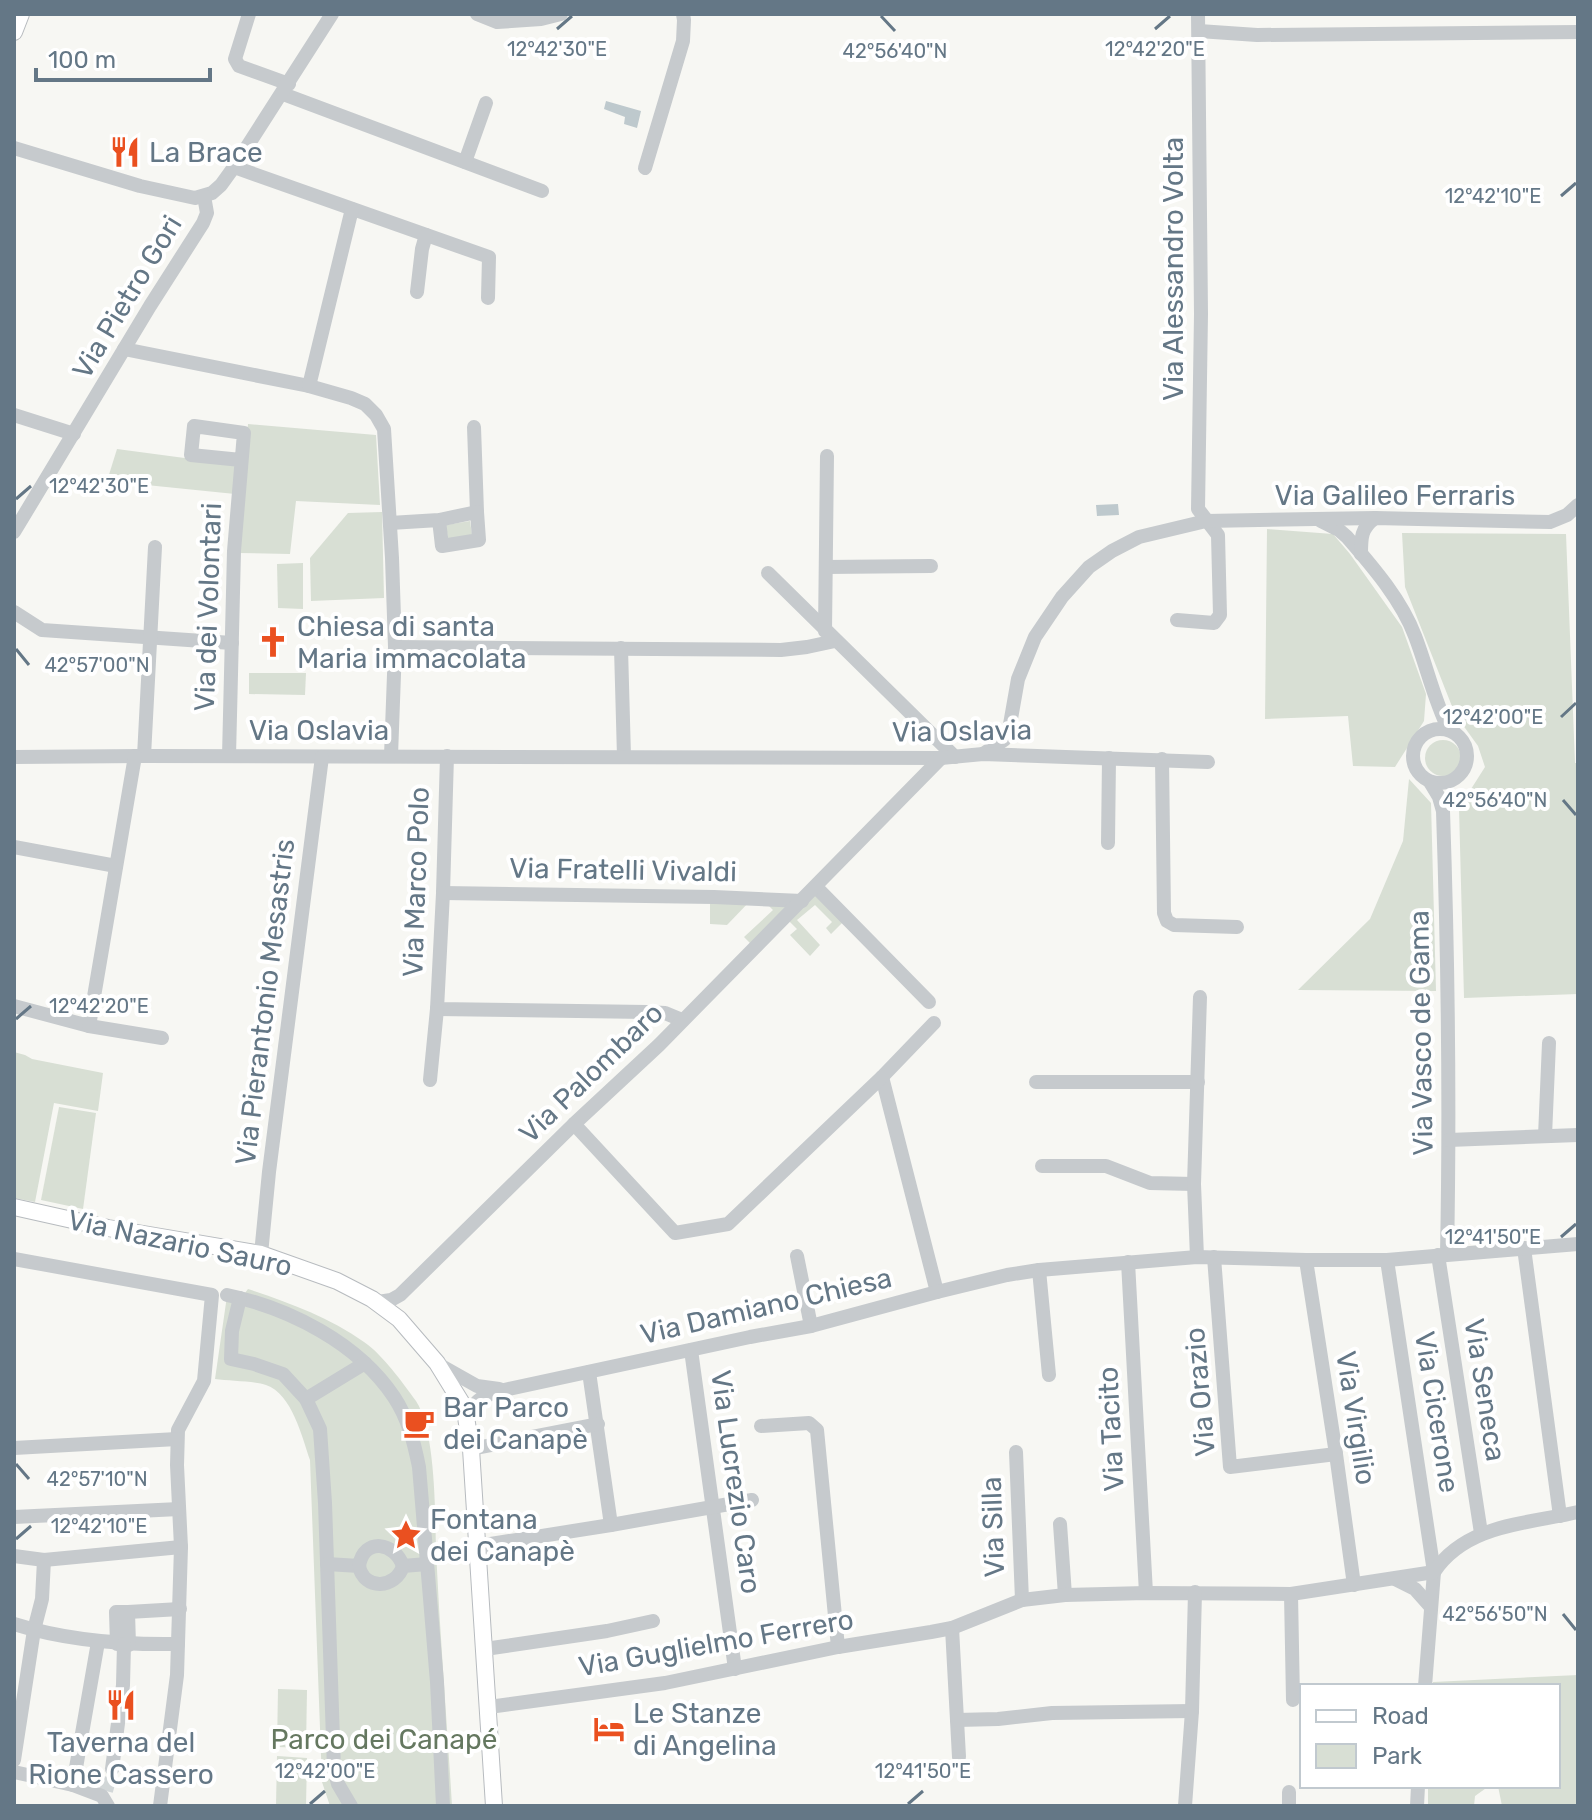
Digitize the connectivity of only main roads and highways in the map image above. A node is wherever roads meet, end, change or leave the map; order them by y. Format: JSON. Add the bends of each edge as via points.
{"nodes":[{"id":1,"x":21,"y":14,"type":"edge"},
{"id":2,"x":14,"y":32,"type":"edge"},
{"id":3,"x":14,"y":1207,"type":"edge"},
{"id":4,"x":494,"y":1806,"type":"edge"}],
"edges":[{"from":1,"to":2,"type":"main road"},
{"from":3,"to":4,"type":"main road","name":"Via Nazario Sauro","via":[[261,1254],[337,1281],[399,1319],[437,1363],[461,1402],[471,1449]]}]}
